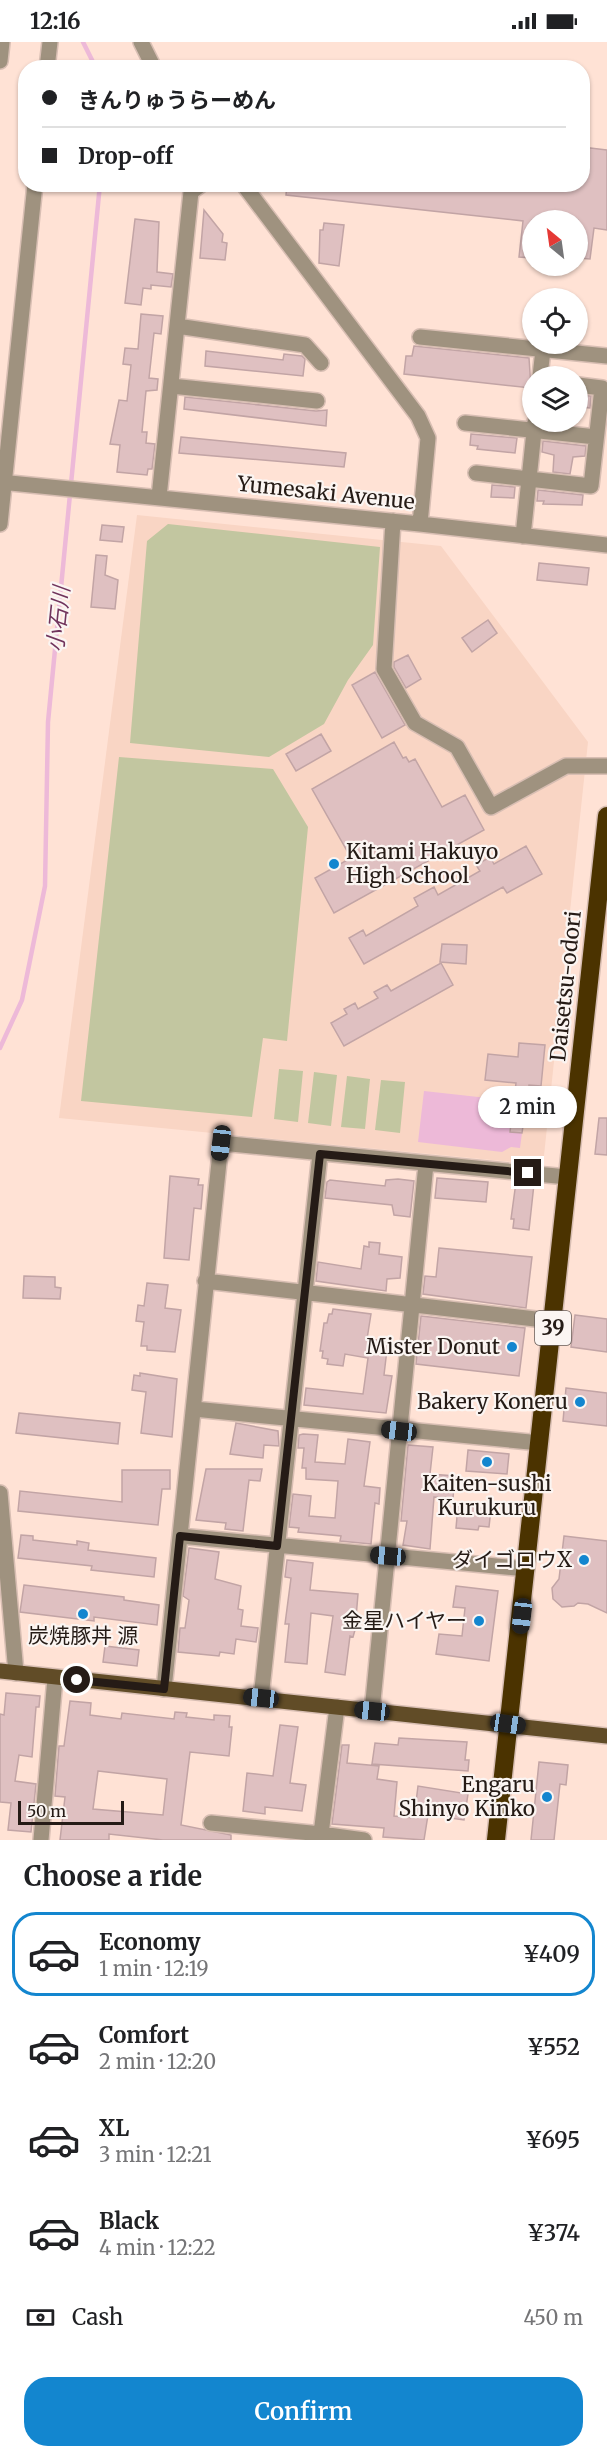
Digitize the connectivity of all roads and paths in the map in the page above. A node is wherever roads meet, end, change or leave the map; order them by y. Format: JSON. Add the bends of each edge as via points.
{"nodes":[{"id":1,"x":2,"y":42,"type":"edge"},
{"id":2,"x":50,"y":42,"type":"edge"},
{"id":3,"x":141,"y":42,"type":"edge"},
{"id":4,"x":48,"y":60,"type":"edge"},
{"id":5,"x":150,"y":60,"type":"edge"},
{"id":6,"x":0,"y":61,"type":"edge"},
{"id":7,"x":34,"y":192,"type":"edge"},
{"id":8,"x":191,"y":192,"type":"edge"},
{"id":9,"x":249,"y":192,"type":"edge"},
{"id":10,"x":177,"y":326,"type":"junction"},
{"id":11,"x":420,"y":337,"type":"dead end"},
{"id":12,"x":522,"y":348,"type":"edge"},
{"id":13,"x":586,"y":354,"type":"edge"},
{"id":14,"x":607,"y":356,"type":"edge"},
{"id":15,"x":321,"y":363,"type":"dead end"},
{"id":16,"x":171,"y":386,"type":"junction"},
{"id":17,"x":588,"y":386,"type":"edge"},
{"id":18,"x":317,"y":401,"type":"dead end"},
{"id":19,"x":465,"y":423,"type":"dead end"},
{"id":20,"x":522,"y":425,"type":"edge"},
{"id":21,"x":534,"y":432,"type":"edge"},
{"id":22,"x":568,"y":432,"type":"edge"},
{"id":23,"x":596,"y":437,"type":"junction"},
{"id":24,"x":476,"y":473,"type":"dead end"},
{"id":25,"x":529,"y":479,"type":"junction"},
{"id":26,"x":2,"y":483,"type":"edge"},
{"id":27,"x":159,"y":497,"type":"junction"},
{"id":28,"x":393,"y":521,"type":"junction"},
{"id":29,"x":0,"y":524,"type":"edge"},
{"id":30,"x":420,"y":524,"type":"junction"},
{"id":31,"x":523,"y":536,"type":"junction"},
{"id":32,"x":607,"y":545,"type":"edge"},
{"id":33,"x":607,"y":766,"type":"edge"},
{"id":34,"x":607,"y":816,"type":"edge"},
{"id":35,"x":601,"y":932,"type":"edge"},
{"id":36,"x":320,"y":1154,"type":"junction"},
{"id":37,"x":426,"y":1164,"type":"junction"},
{"id":38,"x":567,"y":1177,"type":"junction"},
{"id":39,"x":205,"y":1281,"type":"junction"},
{"id":40,"x":305,"y":1294,"type":"junction"},
{"id":41,"x":412,"y":1305,"type":"junction"},
{"id":42,"x":553,"y":1321,"type":"junction"},
{"id":43,"x":194,"y":1409,"type":"junction"},
{"id":44,"x":290,"y":1419,"type":"junction"},
{"id":45,"x":399,"y":1431,"type":"junction"},
{"id":46,"x":540,"y":1443,"type":"junction"},
{"id":47,"x":0,"y":1493,"type":"edge"},
{"id":48,"x":180,"y":1536,"type":"junction"},
{"id":49,"x":277,"y":1546,"type":"junction"},
{"id":50,"x":388,"y":1556,"type":"junction"},
{"id":51,"x":527,"y":1569,"type":"junction"},
{"id":52,"x":0,"y":1671,"type":"edge"},
{"id":53,"x":16,"y":1673,"type":"junction"},
{"id":54,"x":55,"y":1678,"type":"junction"},
{"id":55,"x":164,"y":1689,"type":"junction"},
{"id":56,"x":261,"y":1698,"type":"junction"},
{"id":57,"x":337,"y":1707,"type":"junction"},
{"id":58,"x":372,"y":1711,"type":"junction"},
{"id":59,"x":508,"y":1724,"type":"junction"},
{"id":60,"x":607,"y":1736,"type":"edge"},
{"id":61,"x":211,"y":1823,"type":"dead end"},
{"id":62,"x":321,"y":1834,"type":"junction"},
{"id":63,"x":41,"y":1840,"type":"edge"},
{"id":64,"x":364,"y":1840,"type":"edge"},
{"id":65,"x":496,"y":1840,"type":"edge"}],
"edges":[{"from":1,"to":6,"type":"street"},
{"from":2,"to":4,"type":"street"},
{"from":3,"to":5,"type":"street"},
{"from":7,"to":26,"type":"street"},
{"from":8,"to":10,"type":"street"},
{"from":9,"to":30,"type":"street","via":[[418,416],[428,438]]},
{"from":10,"to":15,"type":"street","via":[[305,345]]},
{"from":10,"to":16,"type":"street"},
{"from":11,"to":12,"type":"street"},
{"from":13,"to":14,"type":"street"},
{"from":16,"to":18,"type":"street"},
{"from":16,"to":27,"type":"street"},
{"from":17,"to":23,"type":"street","via":[[602,388]]},
{"from":19,"to":20,"type":"street"},
{"from":21,"to":25,"type":"street"},
{"from":22,"to":23,"type":"street"},
{"from":23,"to":25,"type":"street","via":[[591,486]]},
{"from":24,"to":25,"type":"street"},
{"from":25,"to":31,"type":"street"},
{"from":26,"to":27,"type":"street","name":"Yumesaki Avenue"},
{"from":26,"to":29,"type":"street"},
{"from":27,"to":28,"type":"street","name":"Yumesaki Avenue"},
{"from":28,"to":30,"type":"street","name":"Yumesaki Avenue"},
{"from":28,"to":33,"type":"street","via":[[384,669],[415,723],[457,747],[491,807],[566,766]]},
{"from":30,"to":31,"type":"street","name":"Yumesaki Avenue"},
{"from":31,"to":32,"type":"street","name":"Yumesaki Avenue"},
{"from":34,"to":35,"type":"highway","name":"Daisetsu-odori","number":"39"},
{"from":35,"to":38,"type":"highway","name":"Daisetsu-odori","number":"39"},
{"from":36,"to":37,"type":"street"},
{"from":36,"to":39,"type":"street","via":[[221,1143]]},
{"from":36,"to":40,"type":"street"},
{"from":37,"to":38,"type":"street"},
{"from":37,"to":41,"type":"street"},
{"from":38,"to":42,"type":"highway","name":"Daisetsu-odori","number":"39"},
{"from":39,"to":40,"type":"street"},
{"from":39,"to":43,"type":"street"},
{"from":40,"to":41,"type":"street"},
{"from":40,"to":44,"type":"street"},
{"from":41,"to":42,"type":"street"},
{"from":41,"to":45,"type":"street"},
{"from":42,"to":46,"type":"highway","name":"Daisetsu-odori","number":"39"},
{"from":43,"to":44,"type":"street"},
{"from":43,"to":48,"type":"street"},
{"from":44,"to":45,"type":"street"},
{"from":44,"to":49,"type":"street"},
{"from":45,"to":46,"type":"street"},
{"from":45,"to":50,"type":"street"},
{"from":46,"to":51,"type":"highway","name":"Daisetsu-odori","number":"39"},
{"from":47,"to":53,"type":"street"},
{"from":48,"to":49,"type":"street"},
{"from":48,"to":55,"type":"street"},
{"from":49,"to":50,"type":"street"},
{"from":49,"to":56,"type":"street"},
{"from":50,"to":51,"type":"street"},
{"from":50,"to":58,"type":"street"},
{"from":51,"to":59,"type":"highway","name":"Daisetsu-odori","number":"39"},
{"from":52,"to":53,"type":"main road"},
{"from":53,"to":54,"type":"main road"},
{"from":54,"to":55,"type":"main road"},
{"from":54,"to":63,"type":"street"},
{"from":55,"to":56,"type":"main road"},
{"from":56,"to":57,"type":"main road"},
{"from":57,"to":58,"type":"main road"},
{"from":57,"to":62,"type":"street"},
{"from":58,"to":59,"type":"main road"},
{"from":59,"to":60,"type":"main road"},
{"from":59,"to":65,"type":"highway","name":"Daisetsu-odori","number":"39"},
{"from":61,"to":62,"type":"street"},
{"from":62,"to":64,"type":"street"}]}
